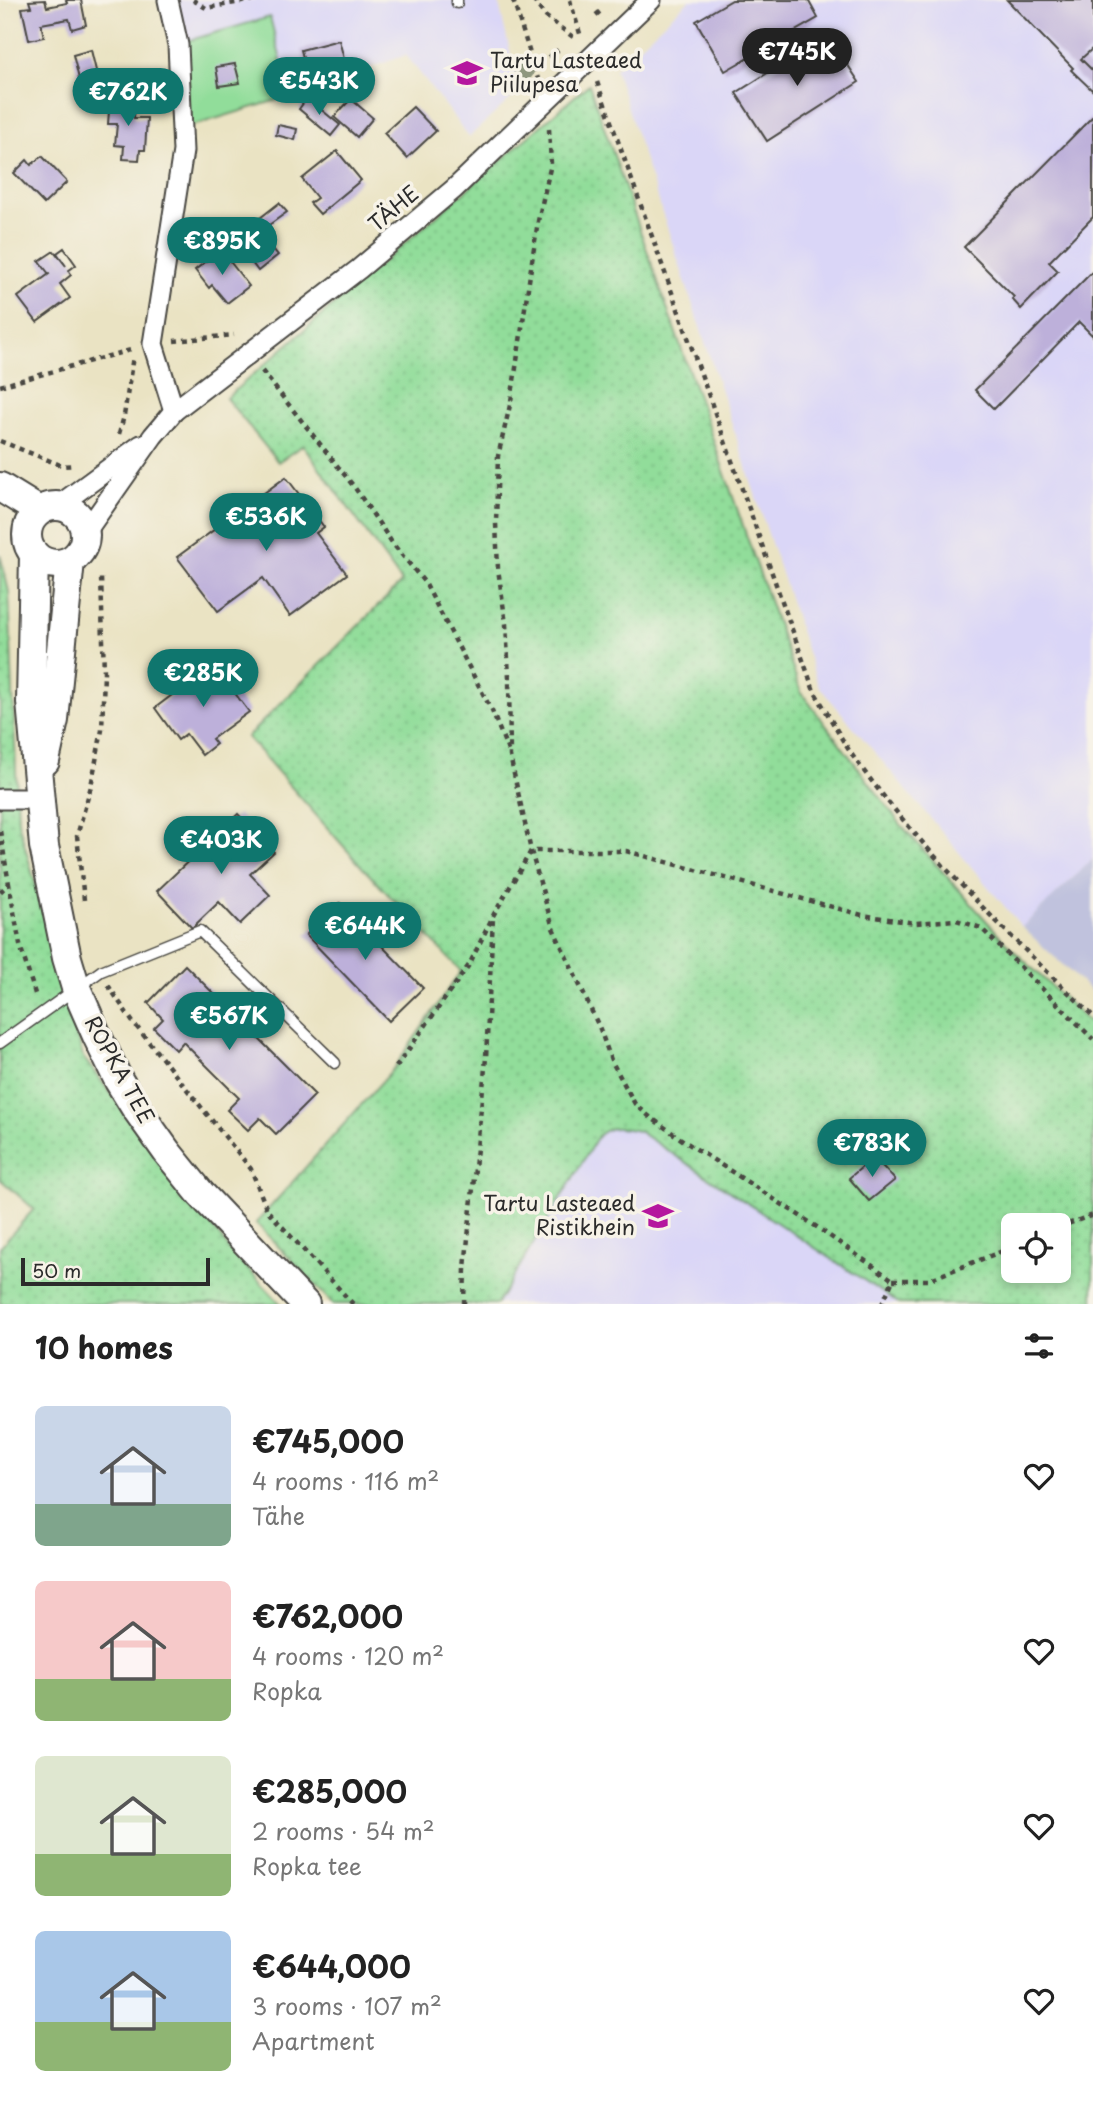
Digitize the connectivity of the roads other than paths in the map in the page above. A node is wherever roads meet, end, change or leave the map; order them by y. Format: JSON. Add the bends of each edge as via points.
{"nodes":[{"id":1,"x":168,"y":0,"type":"edge"},
{"id":2,"x":651,"y":0,"type":"edge"},
{"id":3,"x":174,"y":411,"type":"junction"},
{"id":4,"x":153,"y":436,"type":"junction"},
{"id":5,"x":0,"y":487,"type":"edge"},
{"id":6,"x":0,"y":500,"type":"edge"},
{"id":7,"x":40,"y":526,"type":"junction"},
{"id":8,"x":85,"y":533,"type":"junction"},
{"id":9,"x":70,"y":561,"type":"junction"},
{"id":10,"x":40,"y":791,"type":"junction"},
{"id":11,"x":0,"y":799,"type":"edge"},
{"id":12,"x":76,"y":988,"type":"junction"},
{"id":13,"x":0,"y":1043,"type":"edge"},
{"id":14,"x":335,"y":1063,"type":"dead end"},
{"id":15,"x":305,"y":1304,"type":"edge"}],
"edges":[{"from":1,"to":3,"type":"street","via":[[178,45],[183,151],[144,346]]},
{"from":2,"to":3,"type":"street","name":"TÄHE","via":[[454,189],[359,269]]},
{"from":3,"to":4,"type":"street","name":"TÄHE"},
{"from":4,"to":7,"type":"street","name":"TÄHE"},
{"from":4,"to":8,"type":"street","name":"TÄHE"},
{"from":5,"to":7,"type":"street"},
{"from":6,"to":7,"type":"street"},
{"from":7,"to":8,"type":"street","via":[[73,512]]},
{"from":7,"to":9,"type":"street","via":[[42,561]]},
{"from":7,"to":10,"type":"street","name":"ROPKA TEE","via":[[31,702]]},
{"from":8,"to":9,"type":"street","via":[[82,549]]},
{"from":9,"to":10,"type":"street","name":"ROPKA TEE","via":[[54,720]]},
{"from":10,"to":11,"type":"street"},
{"from":10,"to":12,"type":"street","name":"ROPKA TEE","via":[[44,846]]},
{"from":12,"to":13,"type":"lane"},
{"from":12,"to":14,"type":"lane","via":[[101,971],[200,931]]},
{"from":12,"to":15,"type":"street","name":"ROPKA TEE","via":[[119,1080],[159,1140],[201,1194]]}]}
